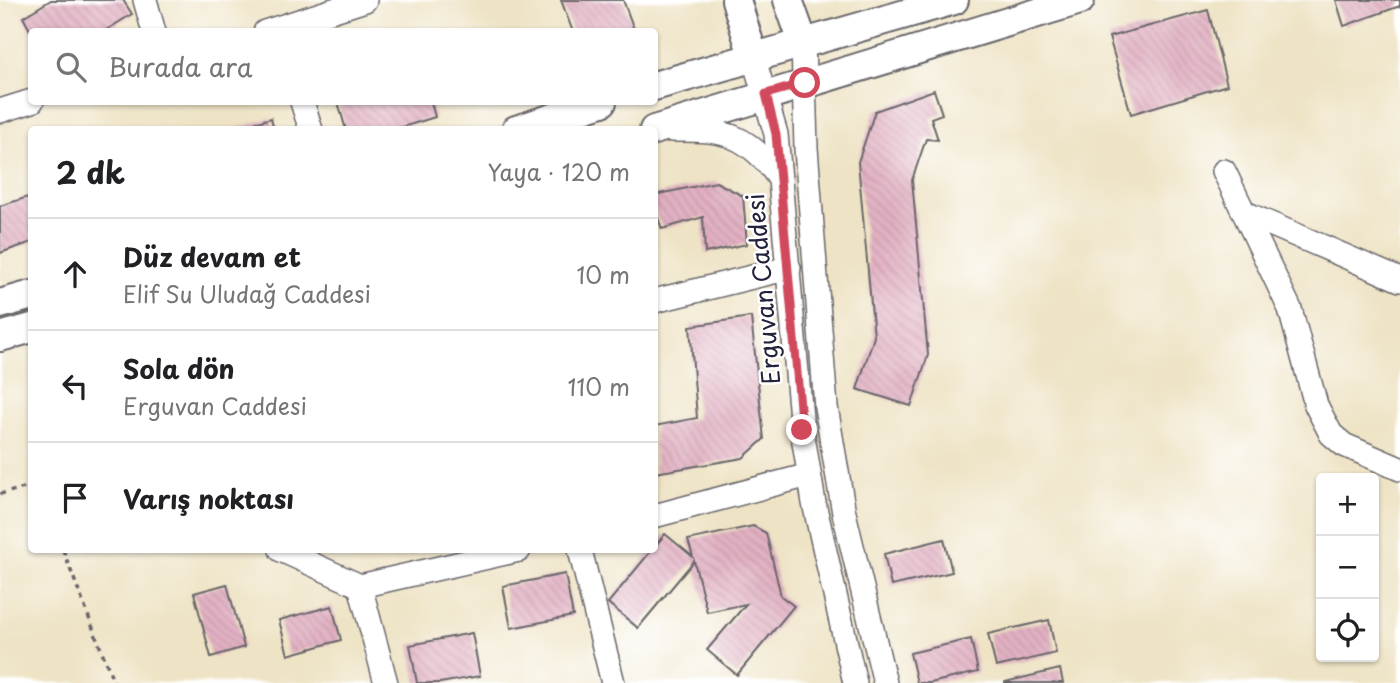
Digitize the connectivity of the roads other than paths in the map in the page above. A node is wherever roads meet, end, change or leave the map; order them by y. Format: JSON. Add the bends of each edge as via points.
{"nodes":[{"id":1,"x":145,"y":0,"type":"edge"},
{"id":2,"x":365,"y":0,"type":"edge"},
{"id":3,"x":736,"y":0,"type":"edge"},
{"id":4,"x":788,"y":0,"type":"edge"},
{"id":5,"x":954,"y":0,"type":"edge"},
{"id":6,"x":1080,"y":0,"type":"edge"},
{"id":7,"x":154,"y":28,"type":"edge"},
{"id":8,"x":280,"y":28,"type":"edge"},
{"id":9,"x":803,"y":43,"type":"junction"},
{"id":10,"x":753,"y":56,"type":"junction"},
{"id":11,"x":805,"y":83,"type":"junction"},
{"id":12,"x":658,"y":85,"type":"edge"},
{"id":13,"x":766,"y":94,"type":"junction"},
{"id":14,"x":28,"y":102,"type":"edge"},
{"id":15,"x":303,"y":105,"type":"edge"},
{"id":16,"x":593,"y":105,"type":"edge"},
{"id":17,"x":0,"y":111,"type":"edge"},
{"id":18,"x":310,"y":126,"type":"edge"},
{"id":19,"x":528,"y":126,"type":"edge"},
{"id":20,"x":658,"y":129,"type":"edge"},
{"id":21,"x":658,"y":130,"type":"edge"},
{"id":22,"x":1224,"y":171,"type":"dead end"},
{"id":23,"x":781,"y":180,"type":"junction"},
{"id":24,"x":1245,"y":213,"type":"junction"},
{"id":25,"x":789,"y":268,"type":"junction"},
{"id":26,"x":1400,"y":280,"type":"edge"},
{"id":27,"x":28,"y":296,"type":"edge"},
{"id":28,"x":658,"y":300,"type":"edge"},
{"id":29,"x":0,"y":304,"type":"edge"},
{"id":30,"x":28,"y":329,"type":"edge"},
{"id":31,"x":0,"y":337,"type":"edge"},
{"id":32,"x":1400,"y":469,"type":"edge"},
{"id":33,"x":809,"y":475,"type":"junction"},
{"id":34,"x":658,"y":515,"type":"edge"},
{"id":35,"x":288,"y":553,"type":"edge"},
{"id":36,"x":506,"y":553,"type":"edge"},
{"id":37,"x":581,"y":553,"type":"edge"},
{"id":38,"x":360,"y":586,"type":"junction"},
{"id":39,"x":386,"y":683,"type":"edge"},
{"id":40,"x":613,"y":683,"type":"edge"},
{"id":41,"x":855,"y":683,"type":"edge"},
{"id":42,"x":885,"y":683,"type":"edge"}],
"edges":[{"from":1,"to":7,"type":"street"},
{"from":2,"to":8,"type":"street"},
{"from":3,"to":10,"type":"main road"},
{"from":4,"to":9,"type":"main road"},
{"from":5,"to":9,"type":"main road"},
{"from":6,"to":11,"type":"main road"},
{"from":9,"to":10,"type":"main road"},
{"from":9,"to":11,"type":"street"},
{"from":10,"to":12,"type":"main road"},
{"from":10,"to":13,"type":"street","name":"Erguvan Caddesi"},
{"from":11,"to":13,"type":"main road"},
{"from":11,"to":42,"type":"street","via":[[826,407],[853,553]]},
{"from":13,"to":20,"type":"main road"},
{"from":13,"to":23,"type":"street","name":"Erguvan Caddesi"},
{"from":14,"to":17,"type":"street"},
{"from":15,"to":18,"type":"street"},
{"from":16,"to":19,"type":"main road"},
{"from":21,"to":23,"type":"street","via":[[715,131],[735,137],[765,158]]},
{"from":22,"to":24,"type":"street"},
{"from":23,"to":25,"type":"street","name":"Erguvan Caddesi"},
{"from":24,"to":26,"type":"street"},
{"from":24,"to":32,"type":"street","via":[[1290,309],[1316,405],[1331,434],[1344,445]]},
{"from":25,"to":28,"type":"street"},
{"from":25,"to":33,"type":"street","name":"Erguvan Caddesi"},
{"from":27,"to":29,"type":"main road"},
{"from":30,"to":31,"type":"main road"},
{"from":33,"to":34,"type":"street"},
{"from":33,"to":41,"type":"street","name":"Erguvan Caddesi"},
{"from":35,"to":38,"type":"street"},
{"from":36,"to":38,"type":"street"},
{"from":37,"to":40,"type":"street"},
{"from":38,"to":39,"type":"street"}]}
